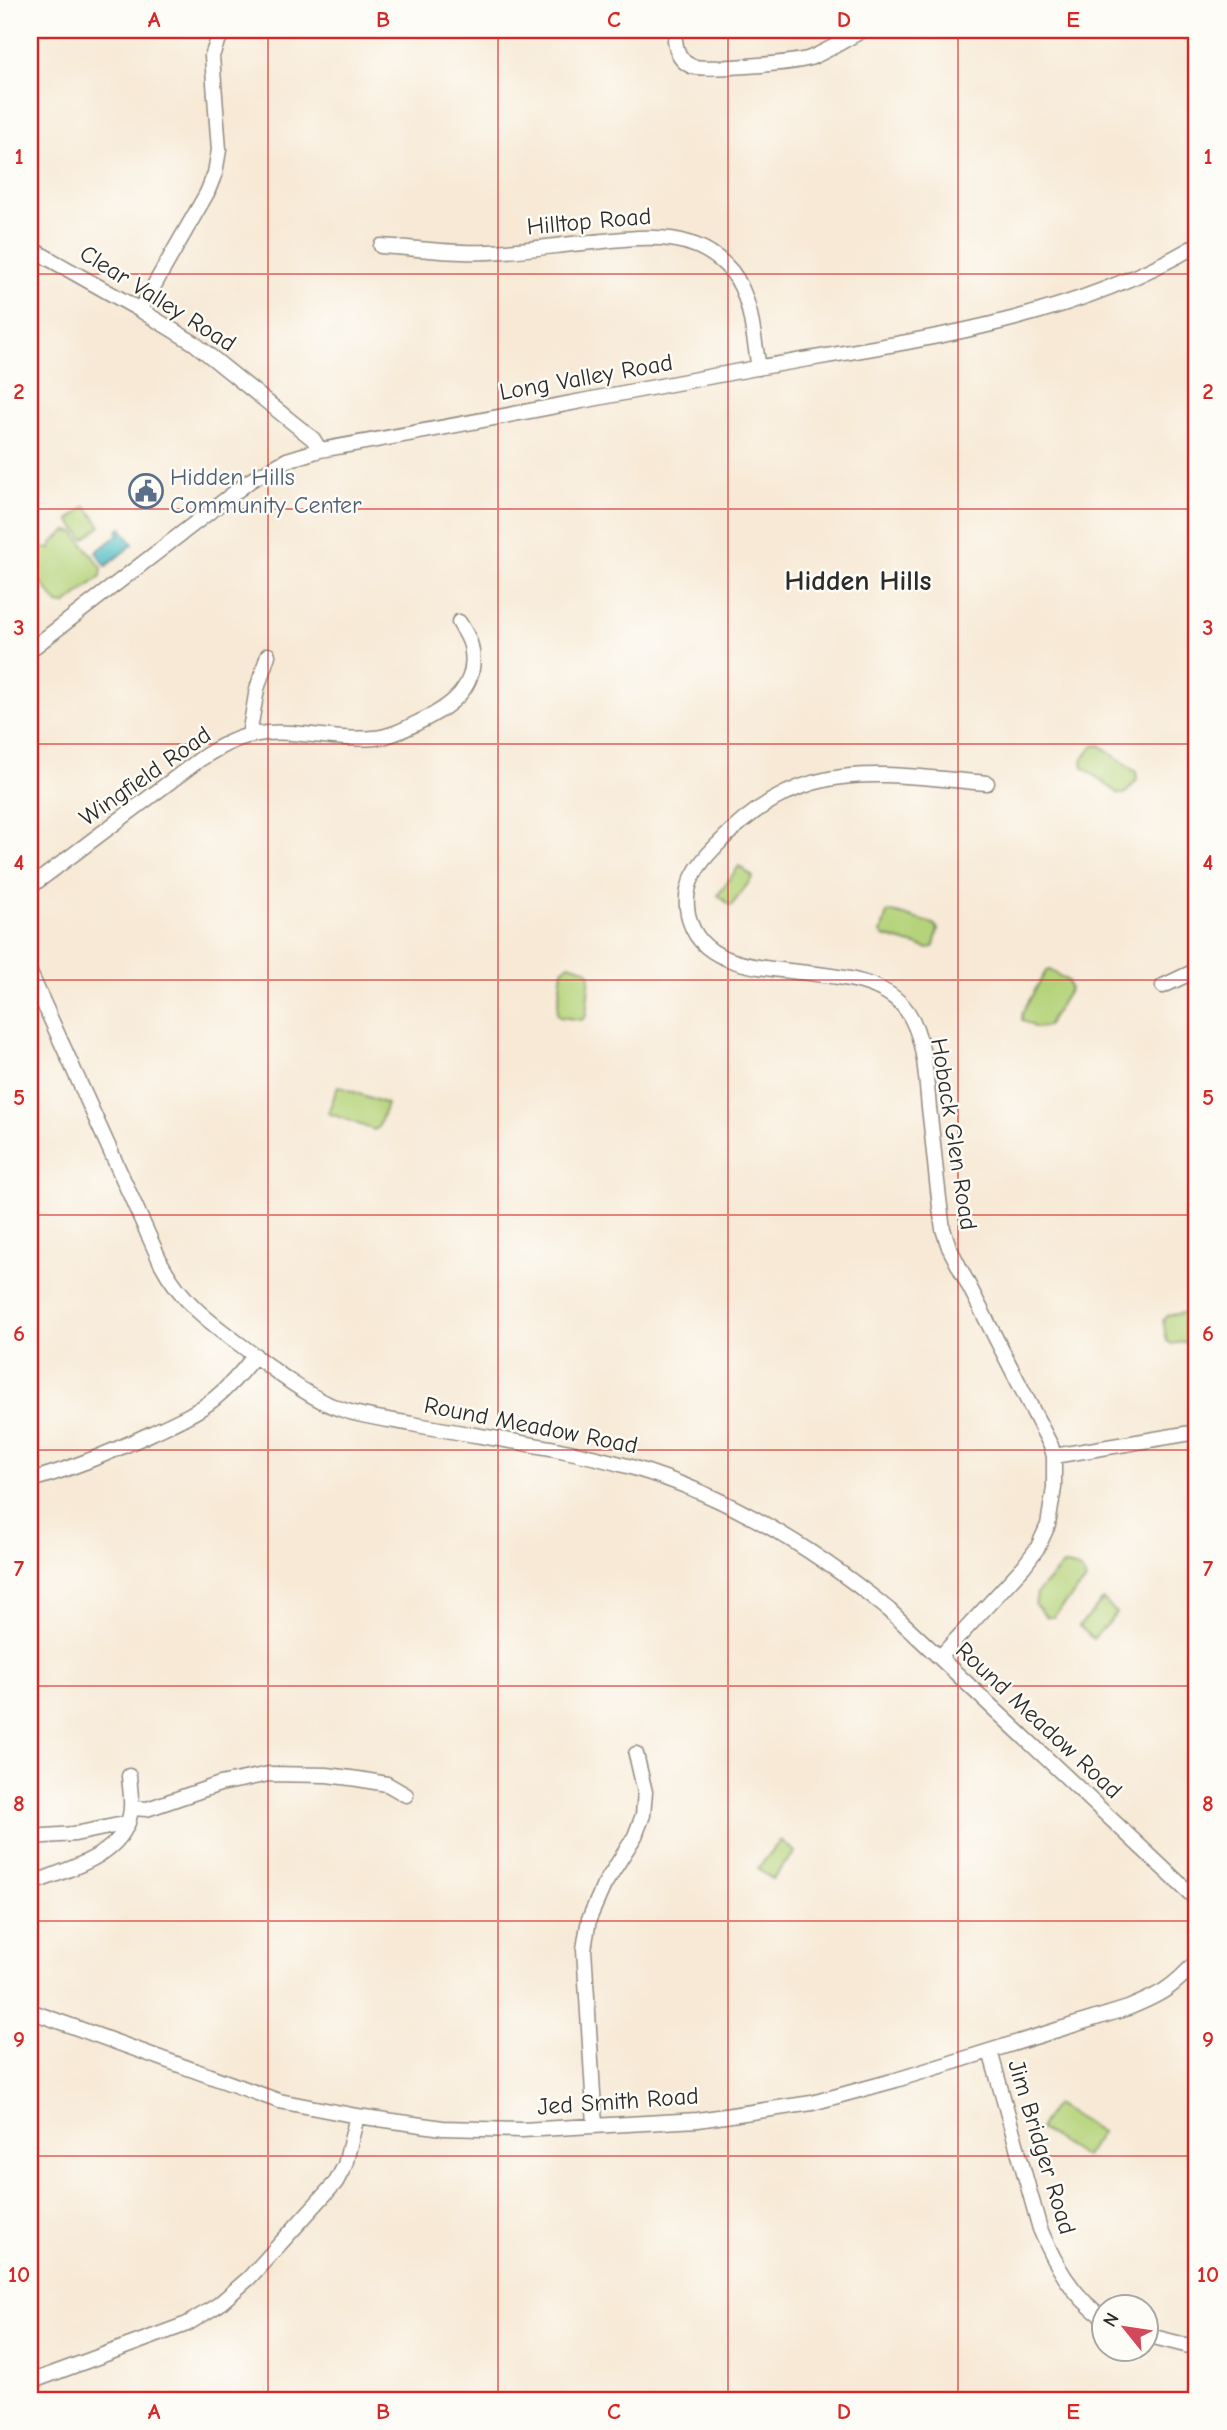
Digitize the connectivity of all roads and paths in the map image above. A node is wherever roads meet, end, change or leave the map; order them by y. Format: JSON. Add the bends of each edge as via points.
{"nodes":[{"id":1,"x":226,"y":30,"type":"edge"},
{"id":2,"x":863,"y":30,"type":"edge"},
{"id":3,"x":675,"y":40,"type":"dead end"},
{"id":4,"x":1197,"y":245,"type":"edge"},
{"id":5,"x":381,"y":246,"type":"dead end"},
{"id":6,"x":30,"y":248,"type":"edge"},
{"id":7,"x":140,"y":310,"type":"junction"},
{"id":8,"x":759,"y":368,"type":"junction"},
{"id":9,"x":320,"y":450,"type":"junction"},
{"id":10,"x":459,"y":622,"type":"dead end"},
{"id":11,"x":30,"y":650,"type":"edge"},
{"id":12,"x":268,"y":655,"type":"dead end"},
{"id":13,"x":249,"y":735,"type":"junction"},
{"id":14,"x":987,"y":783,"type":"dead end"},
{"id":15,"x":30,"y":887,"type":"edge"},
{"id":16,"x":1197,"y":970,"type":"edge"},
{"id":17,"x":30,"y":973,"type":"edge"},
{"id":18,"x":1163,"y":986,"type":"dead end"},
{"id":19,"x":255,"y":1355,"type":"junction"},
{"id":20,"x":1197,"y":1432,"type":"edge"},
{"id":21,"x":1055,"y":1456,"type":"junction"},
{"id":22,"x":30,"y":1480,"type":"edge"},
{"id":23,"x":940,"y":1657,"type":"junction"},
{"id":24,"x":636,"y":1754,"type":"dead end"},
{"id":25,"x":129,"y":1776,"type":"dead end"},
{"id":26,"x":406,"y":1795,"type":"dead end"},
{"id":27,"x":130,"y":1816,"type":"junction"},
{"id":28,"x":30,"y":1836,"type":"edge"},
{"id":29,"x":30,"y":1884,"type":"edge"},
{"id":30,"x":1197,"y":1900,"type":"edge"},
{"id":31,"x":1197,"y":1961,"type":"edge"},
{"id":32,"x":30,"y":2011,"type":"edge"},
{"id":33,"x":990,"y":2052,"type":"junction"},
{"id":34,"x":357,"y":2116,"type":"junction"},
{"id":35,"x":595,"y":2124,"type":"junction"},
{"id":36,"x":1090,"y":2307,"type":"edge"},
{"id":37,"x":1160,"y":2338,"type":"edge"},
{"id":38,"x":1197,"y":2348,"type":"edge"},
{"id":39,"x":30,"y":2382,"type":"edge"}],
"edges":[{"from":1,"to":7,"type":"street","via":[[212,56],[219,150],[215,173]]},
{"from":2,"to":3,"type":"street","via":[[809,58],[703,69],[688,65],[679,56]]},
{"from":4,"to":8,"type":"street","name":"Long Valley Road","via":[[1114,286],[1026,317]]},
{"from":5,"to":8,"type":"street","name":"Hilltop Road","via":[[485,253],[652,236],[681,240],[717,257],[739,283],[747,300]]},
{"from":6,"to":7,"type":"street","name":"Clear Valley Road"},
{"from":7,"to":9,"type":"street","name":"Clear Valley Road","via":[[219,361],[313,439]]},
{"from":8,"to":9,"type":"street","name":"Long Valley Road"},
{"from":9,"to":11,"type":"street","name":"Long Valley Road","via":[[287,460],[251,480]]},
{"from":10,"to":13,"type":"street","name":"Wingfield Road","via":[[471,643],[473,661],[460,695],[445,709],[400,732],[375,738],[282,731]]},
{"from":12,"to":13,"type":"street"},
{"from":13,"to":15,"type":"street","name":"Wingfield Road","via":[[210,752]]},
{"from":14,"to":21,"type":"street","name":"Hoback Glen Road","via":[[873,774],[797,786],[770,799],[723,838],[698,864],[686,899],[696,936],[713,953],[735,962],[851,979],[880,989],[907,1010],[924,1066],[943,1229]]},
{"from":16,"to":18,"type":"street"},
{"from":17,"to":19,"type":"street","name":"Round Meadow Road","via":[[169,1279],[197,1311]]},
{"from":19,"to":22,"type":"street","via":[[234,1381],[189,1416],[116,1450]]},
{"from":19,"to":23,"type":"street","name":"Round Meadow Road","via":[[332,1406],[570,1451],[693,1489],[767,1525],[835,1567]]},
{"from":20,"to":21,"type":"street"},
{"from":21,"to":23,"type":"street","via":[[1052,1506],[1038,1547]]},
{"from":23,"to":30,"type":"street","name":"Round Meadow Road"},
{"from":24,"to":35,"type":"street","via":[[645,1792],[643,1815],[589,1919],[584,1949]]},
{"from":25,"to":27,"type":"street"},
{"from":26,"to":27,"type":"street","via":[[387,1784],[268,1774],[220,1784]]},
{"from":27,"to":28,"type":"street","via":[[75,1834]]},
{"from":27,"to":29,"type":"street","via":[[119,1840],[105,1853]]},
{"from":31,"to":33,"type":"street","name":"Jed Smith Road","via":[[1160,1995]]},
{"from":32,"to":34,"type":"street","name":"Jed Smith Road","via":[[279,2101]]},
{"from":33,"to":35,"type":"street","name":"Jed Smith Road","via":[[812,2103],[698,2120]]},
{"from":33,"to":36,"type":"street","name":"Jim Bridger Road","via":[[1040,2229],[1063,2277]]},
{"from":34,"to":35,"type":"street","name":"Jed Smith Road","via":[[443,2128],[522,2130]]},
{"from":34,"to":39,"type":"street","via":[[336,2182],[249,2278],[218,2305],[187,2324]]},
{"from":37,"to":38,"type":"street"}]}
